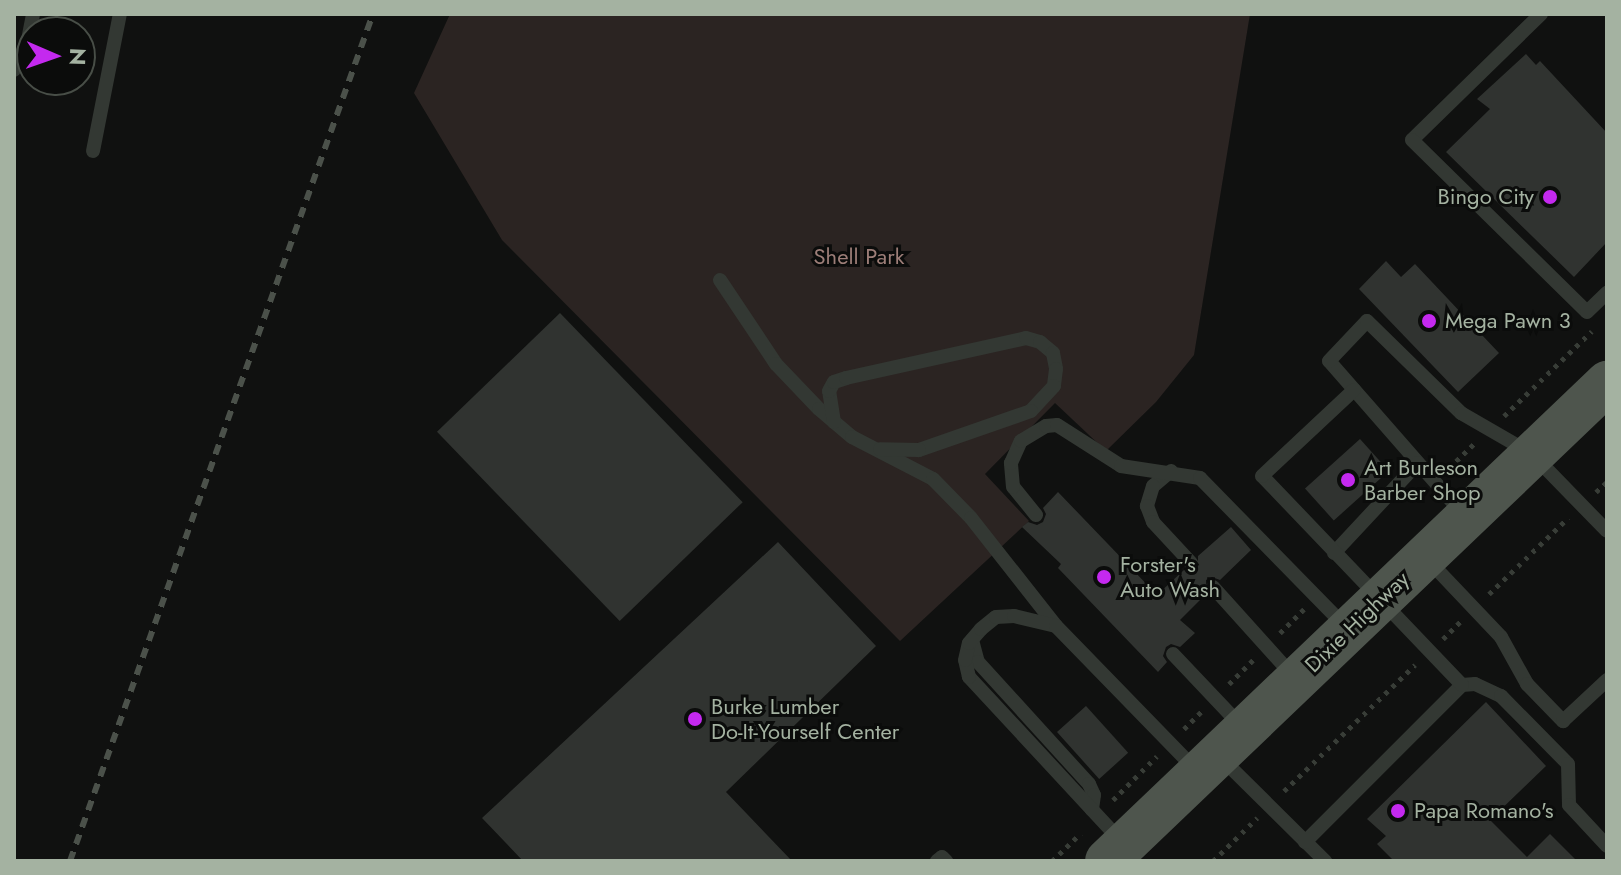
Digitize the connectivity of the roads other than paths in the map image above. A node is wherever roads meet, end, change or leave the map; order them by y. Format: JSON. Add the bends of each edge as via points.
{"nodes":[{"id":1,"x":33,"y":14,"type":"edge"},
{"id":2,"x":120,"y":14,"type":"edge"},
{"id":3,"x":1541,"y":14,"type":"edge"},
{"id":4,"x":14,"y":70,"type":"edge"},
{"id":5,"x":93,"y":151,"type":"dead end"},
{"id":6,"x":720,"y":280,"type":"dead end"},
{"id":7,"x":1607,"y":293,"type":"edge"},
{"id":8,"x":1354,"y":390,"type":"junction"},
{"id":9,"x":1597,"y":399,"type":"edge"},
{"id":10,"x":834,"y":422,"type":"junction"},
{"id":11,"x":880,"y":449,"type":"junction"},
{"id":12,"x":1532,"y":454,"type":"junction"},
{"id":13,"x":1418,"y":463,"type":"junction"},
{"id":14,"x":1171,"y":471,"type":"junction"},
{"id":15,"x":1036,"y":515,"type":"dead end"},
{"id":16,"x":1466,"y":518,"type":"junction"},
{"id":17,"x":1607,"y":531,"type":"edge"},
{"id":18,"x":1334,"y":553,"type":"junction"},
{"id":19,"x":1425,"y":557,"type":"junction"},
{"id":20,"x":1191,"y":563,"type":"dead end"},
{"id":21,"x":1213,"y":587,"type":"dead end"},
{"id":22,"x":1381,"y":599,"type":"junction"},
{"id":23,"x":1056,"y":626,"type":"junction"},
{"id":24,"x":1349,"y":630,"type":"junction"},
{"id":25,"x":1173,"y":654,"type":"dead end"},
{"id":26,"x":1297,"y":680,"type":"junction"},
{"id":27,"x":1607,"y":680,"type":"edge"},
{"id":28,"x":1462,"y":685,"type":"junction"},
{"id":29,"x":1220,"y":752,"type":"junction"},
{"id":30,"x":1607,"y":846,"type":"edge"},
{"id":31,"x":1115,"y":853,"type":"edge"},
{"id":32,"x":1313,"y":854,"type":"edge"},
{"id":33,"x":937,"y":861,"type":"edge"},
{"id":34,"x":946,"y":861,"type":"edge"}],
"edges":[{"from":1,"to":4,"type":"lane"},
{"from":2,"to":5,"type":"lane"},
{"from":3,"to":7,"type":"lane","via":[[1412,140],[1587,312]]},
{"from":6,"to":10,"type":"lane","via":[[776,364]]},
{"from":8,"to":12,"type":"lane","via":[[1329,361],[1367,321],[1461,413]]},
{"from":8,"to":13,"type":"lane"},
{"from":8,"to":18,"type":"lane","via":[[1262,476]]},
{"from":9,"to":12,"type":"main road","name":"Dixie Highway"},
{"from":10,"to":11,"type":"lane"},
{"from":10,"to":11,"type":"lane","via":[[829,391],[834,382],[846,378],[1026,338],[1053,353],[1054,386],[1031,411],[919,450]]},
{"from":11,"to":23,"type":"lane","via":[[933,479],[971,518]]},
{"from":12,"to":16,"type":"main road","name":"Dixie Highway"},
{"from":12,"to":17,"type":"lane"},
{"from":13,"to":16,"type":"lane"},
{"from":13,"to":18,"type":"lane"},
{"from":14,"to":15,"type":"lane","via":[[1121,466],[1071,431],[1046,426],[1021,441],[1011,463],[1013,487]]},
{"from":14,"to":20,"type":"lane","via":[[1153,486],[1147,506],[1153,522]]},
{"from":14,"to":24,"type":"lane","via":[[1200,478]]},
{"from":16,"to":19,"type":"main road","name":"Dixie Highway"},
{"from":18,"to":22,"type":"lane"},
{"from":19,"to":22,"type":"main road","name":"Dixie Highway"},
{"from":19,"to":27,"type":"lane","via":[[1501,637],[1527,684],[1563,721]]},
{"from":21,"to":26,"type":"lane"},
{"from":22,"to":24,"type":"main road","name":"Dixie Highway"},
{"from":22,"to":28,"type":"lane"},
{"from":23,"to":29,"type":"lane"},
{"from":23,"to":31,"type":"lane","via":[[1034,618],[996,617],[972,640],[965,660],[969,677],[1092,810]]},
{"from":24,"to":26,"type":"main road","name":"Dixie Highway"},
{"from":25,"to":29,"type":"lane"},
{"from":26,"to":29,"type":"main road","name":"Dixie Highway"},
{"from":28,"to":30,"type":"lane","via":[[1475,684],[1501,696],[1568,764],[1569,805]]},
{"from":28,"to":32,"type":"lane"},
{"from":29,"to":31,"type":"main road","name":"Dixie Highway"},
{"from":29,"to":32,"type":"lane"},
{"from":33,"to":34,"type":"lane"}]}
